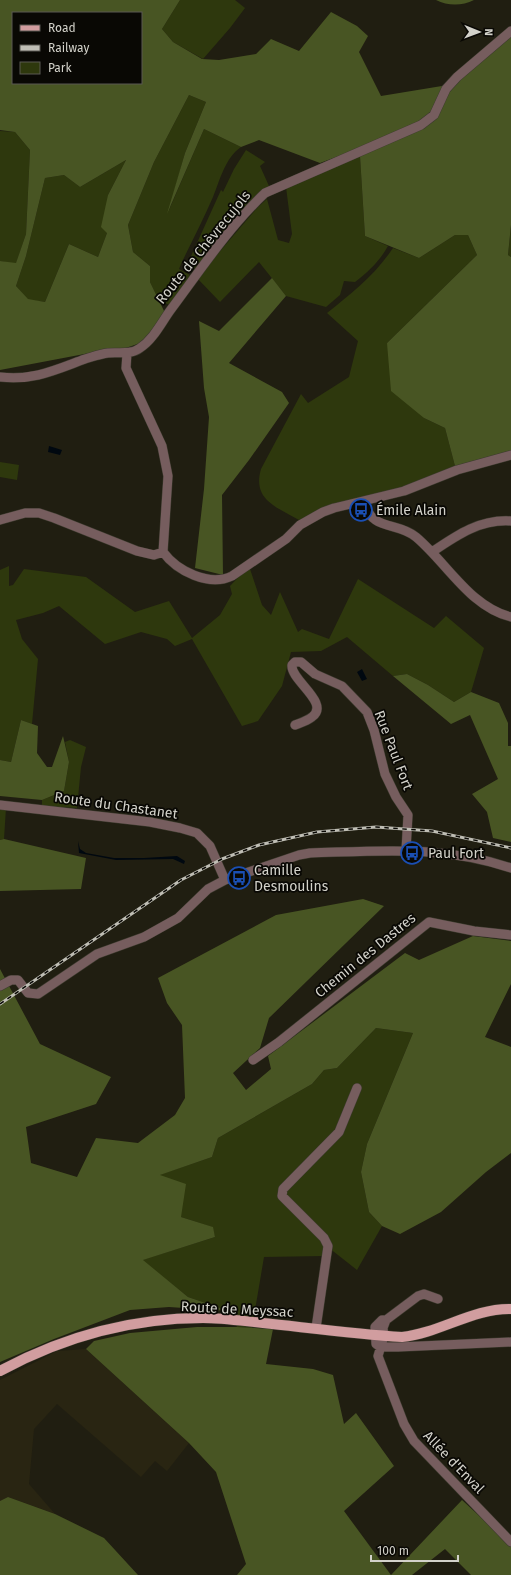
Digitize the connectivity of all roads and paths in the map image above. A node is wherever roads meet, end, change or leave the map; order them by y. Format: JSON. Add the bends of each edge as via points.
{"nodes":[{"id":1,"x":511,"y":31,"type":"edge"},
{"id":2,"x":127,"y":353,"type":"junction"},
{"id":3,"x":0,"y":377,"type":"edge"},
{"id":4,"x":511,"y":455,"type":"edge"},
{"id":5,"x":364,"y":502,"type":"junction"},
{"id":6,"x":0,"y":520,"type":"edge"},
{"id":7,"x":511,"y":521,"type":"edge"},
{"id":8,"x":163,"y":552,"type":"junction"},
{"id":9,"x":432,"y":552,"type":"junction"},
{"id":10,"x":511,"y":617,"type":"edge"},
{"id":11,"x":295,"y":725,"type":"dead end"},
{"id":12,"x":0,"y":805,"type":"edge"},
{"id":13,"x":406,"y":850,"type":"junction"},
{"id":14,"x":511,"y":868,"type":"edge"},
{"id":15,"x":225,"y":880,"type":"junction"},
{"id":16,"x":511,"y":935,"type":"edge"},
{"id":17,"x":0,"y":986,"type":"edge"},
{"id":18,"x":253,"y":1060,"type":"dead end"},
{"id":19,"x":357,"y":1088,"type":"dead end"},
{"id":20,"x":438,"y":1299,"type":"dead end"},
{"id":21,"x":511,"y":1309,"type":"edge"},
{"id":22,"x":316,"y":1328,"type":"junction"},
{"id":23,"x":380,"y":1335,"type":"junction"},
{"id":24,"x":511,"y":1342,"type":"edge"},
{"id":25,"x":380,"y":1347,"type":"junction"},
{"id":26,"x":0,"y":1371,"type":"edge"},
{"id":27,"x":511,"y":1542,"type":"edge"}],
"edges":[{"from":1,"to":2,"type":"street","name":"Route de Chèvrecujols","via":[[457,77],[446,89],[434,115],[421,124],[265,193],[204,264],[150,341],[139,349]]},
{"from":2,"to":3,"type":"street","name":"Route de Chèvrecujols","via":[[95,356],[32,377]]},
{"from":2,"to":8,"type":"street","via":[[126,368],[162,446],[168,476]]},
{"from":4,"to":5,"type":"street","via":[[457,470],[404,491]]},
{"from":5,"to":8,"type":"street","via":[[323,512],[300,525],[286,539],[222,581],[189,573]]},
{"from":5,"to":9,"type":"street","via":[[372,519],[414,535]]},
{"from":6,"to":8,"type":"street","via":[[26,513],[39,514],[137,551],[154,555]]},
{"from":7,"to":9,"type":"street","via":[[484,523],[463,532]]},
{"from":9,"to":10,"type":"street","via":[[475,598],[502,615]]},
{"from":11,"to":13,"type":"street","name":"Rue Paul Fort","via":[[311,718],[316,707],[308,690],[291,670],[295,662],[301,662],[315,674],[342,686],[367,712],[385,774],[408,815]]},
{"from":12,"to":15,"type":"street","name":"Route du Chastanet","via":[[150,822],[192,831],[210,846]]},
{"from":13,"to":14,"type":"street","via":[[443,852]]},
{"from":13,"to":15,"type":"street","via":[[310,853]]},
{"from":15,"to":17,"type":"street","via":[[208,889],[178,918],[144,937],[97,954],[38,994],[28,993],[18,980],[11,980]]},
{"from":16,"to":18,"type":"street","name":"Chemin des Dastres","via":[[429,922]]},
{"from":19,"to":22,"type":"street","via":[[339,1132],[283,1189],[282,1196],[324,1238],[328,1246]]},
{"from":20,"to":23,"type":"street","via":[[424,1294],[418,1296],[386,1320]]},
{"from":21,"to":23,"type":"main road","name":"Route de Meyssac","via":[[476,1314],[423,1334],[402,1337]]},
{"from":22,"to":23,"type":"main road","name":"Route de Meyssac"},
{"from":22,"to":26,"type":"main road","name":"Route de Meyssac","via":[[204,1318],[130,1324],[60,1343]]},
{"from":23,"to":25,"type":"street"},
{"from":24,"to":25,"type":"street"},
{"from":25,"to":27,"type":"street","name":"Allée d'Enval","via":[[378,1356],[404,1424],[414,1441]]}]}
